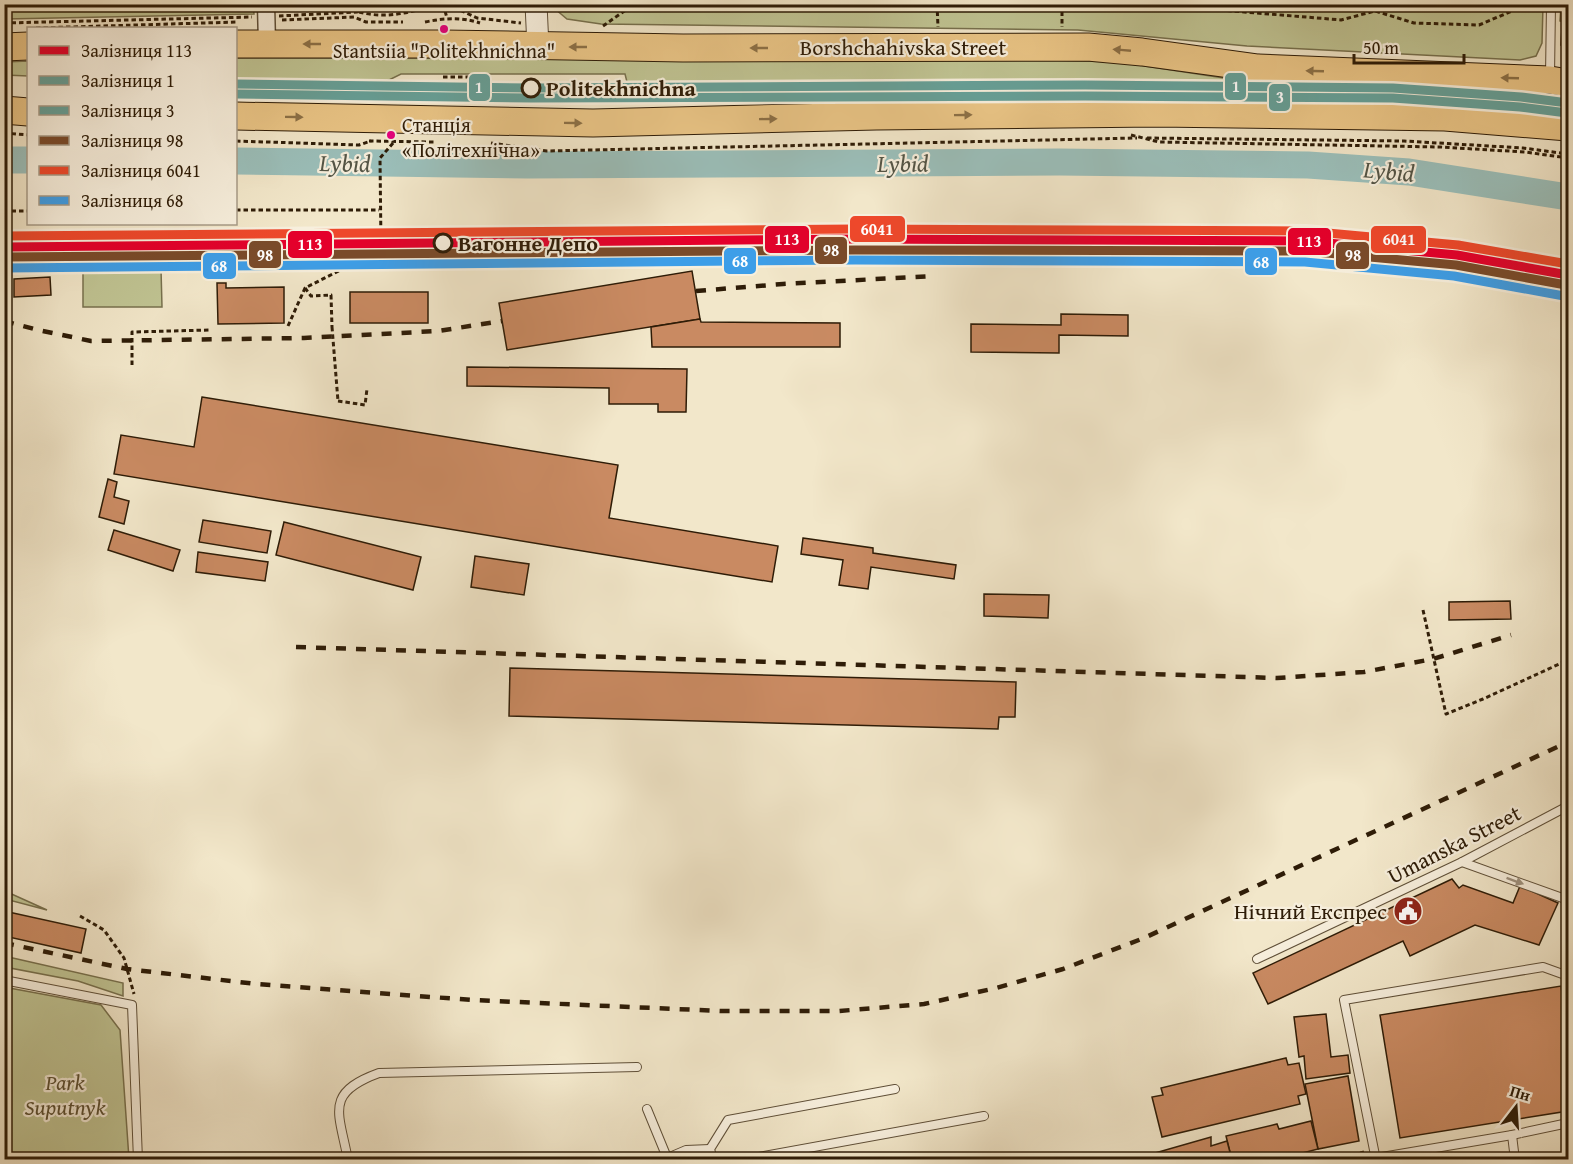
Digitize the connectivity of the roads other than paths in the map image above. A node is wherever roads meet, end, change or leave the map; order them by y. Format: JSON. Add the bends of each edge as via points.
{"nodes":[{"id":1,"x":536,"y":4,"type":"edge"},
{"id":2,"x":1551,"y":4,"type":"edge"},
{"id":3,"x":266,"y":11,"type":"edge"},
{"id":4,"x":532,"y":35,"type":"junction"},
{"id":5,"x":237,"y":44,"type":"edge"},
{"id":6,"x":267,"y":44,"type":"junction"},
{"id":7,"x":27,"y":46,"type":"edge"},
{"id":8,"x":4,"y":47,"type":"edge"},
{"id":9,"x":1559,"y":81,"type":"edge"},
{"id":10,"x":4,"y":110,"type":"edge"},
{"id":11,"x":27,"y":112,"type":"edge"},
{"id":12,"x":237,"y":116,"type":"edge"},
{"id":13,"x":1569,"y":127,"type":"edge"},
{"id":14,"x":1569,"y":806,"type":"edge"},
{"id":15,"x":1462,"y":862,"type":"junction"},
{"id":16,"x":1569,"y":900,"type":"edge"},
{"id":17,"x":1257,"y":959,"type":"dead end"},
{"id":18,"x":1569,"y":976,"type":"edge"},
{"id":19,"x":4,"y":980,"type":"edge"},
{"id":20,"x":637,"y":1067,"type":"dead end"},
{"id":21,"x":895,"y":1089,"type":"dead end"},
{"id":22,"x":647,"y":1109,"type":"dead end"},
{"id":23,"x":984,"y":1116,"type":"dead end"},
{"id":24,"x":1569,"y":1123,"type":"edge"},
{"id":25,"x":1512,"y":1135,"type":"junction"},
{"id":26,"x":710,"y":1149,"type":"junction"},
{"id":27,"x":1376,"y":1156,"type":"edge"},
{"id":28,"x":667,"y":1159,"type":"edge"},
{"id":29,"x":138,"y":1160,"type":"edge"},
{"id":30,"x":348,"y":1160,"type":"edge"},
{"id":31,"x":713,"y":1160,"type":"edge"},
{"id":32,"x":742,"y":1160,"type":"edge"},
{"id":33,"x":1515,"y":1160,"type":"edge"}],
"edges":[{"from":1,"to":4,"type":"street"},
{"from":2,"to":9,"type":"lane"},
{"from":3,"to":6,"type":"street"},
{"from":4,"to":6,"type":"main road","name":"Borshchahivska Street","one_way":true},
{"from":9,"to":4,"type":"main road","name":"Borshchahivska Street","one_way":true,"via":[[1258,68],[1088,47]]},
{"from":5,"to":6,"type":"main road","name":"Borshchahivska Street"},
{"from":7,"to":8,"type":"main road"},
{"from":10,"to":11,"type":"main road"},
{"from":12,"to":13,"type":"main road","one_way":true,"via":[[593,123],[1157,113],[1445,117]]},
{"from":14,"to":15,"type":"lane","name":"Umanska Street"},
{"from":15,"to":16,"type":"lane","one_way":true},
{"from":15,"to":17,"type":"lane","name":"Umanska Street"},
{"from":18,"to":27,"type":"lane","via":[[1543,968],[1344,1000]]},
{"from":19,"to":29,"type":"lane","via":[[132,1005]]},
{"from":20,"to":30,"type":"lane","via":[[379,1073],[343,1093],[338,1105]]},
{"from":21,"to":26,"type":"lane","via":[[728,1120]]},
{"from":22,"to":28,"type":"lane"},
{"from":23,"to":32,"type":"lane"},
{"from":24,"to":25,"type":"lane"},
{"from":25,"to":27,"type":"lane"},
{"from":25,"to":33,"type":"lane"},
{"from":26,"to":28,"type":"lane","via":[[686,1150]]},
{"from":26,"to":31,"type":"lane"}]}
